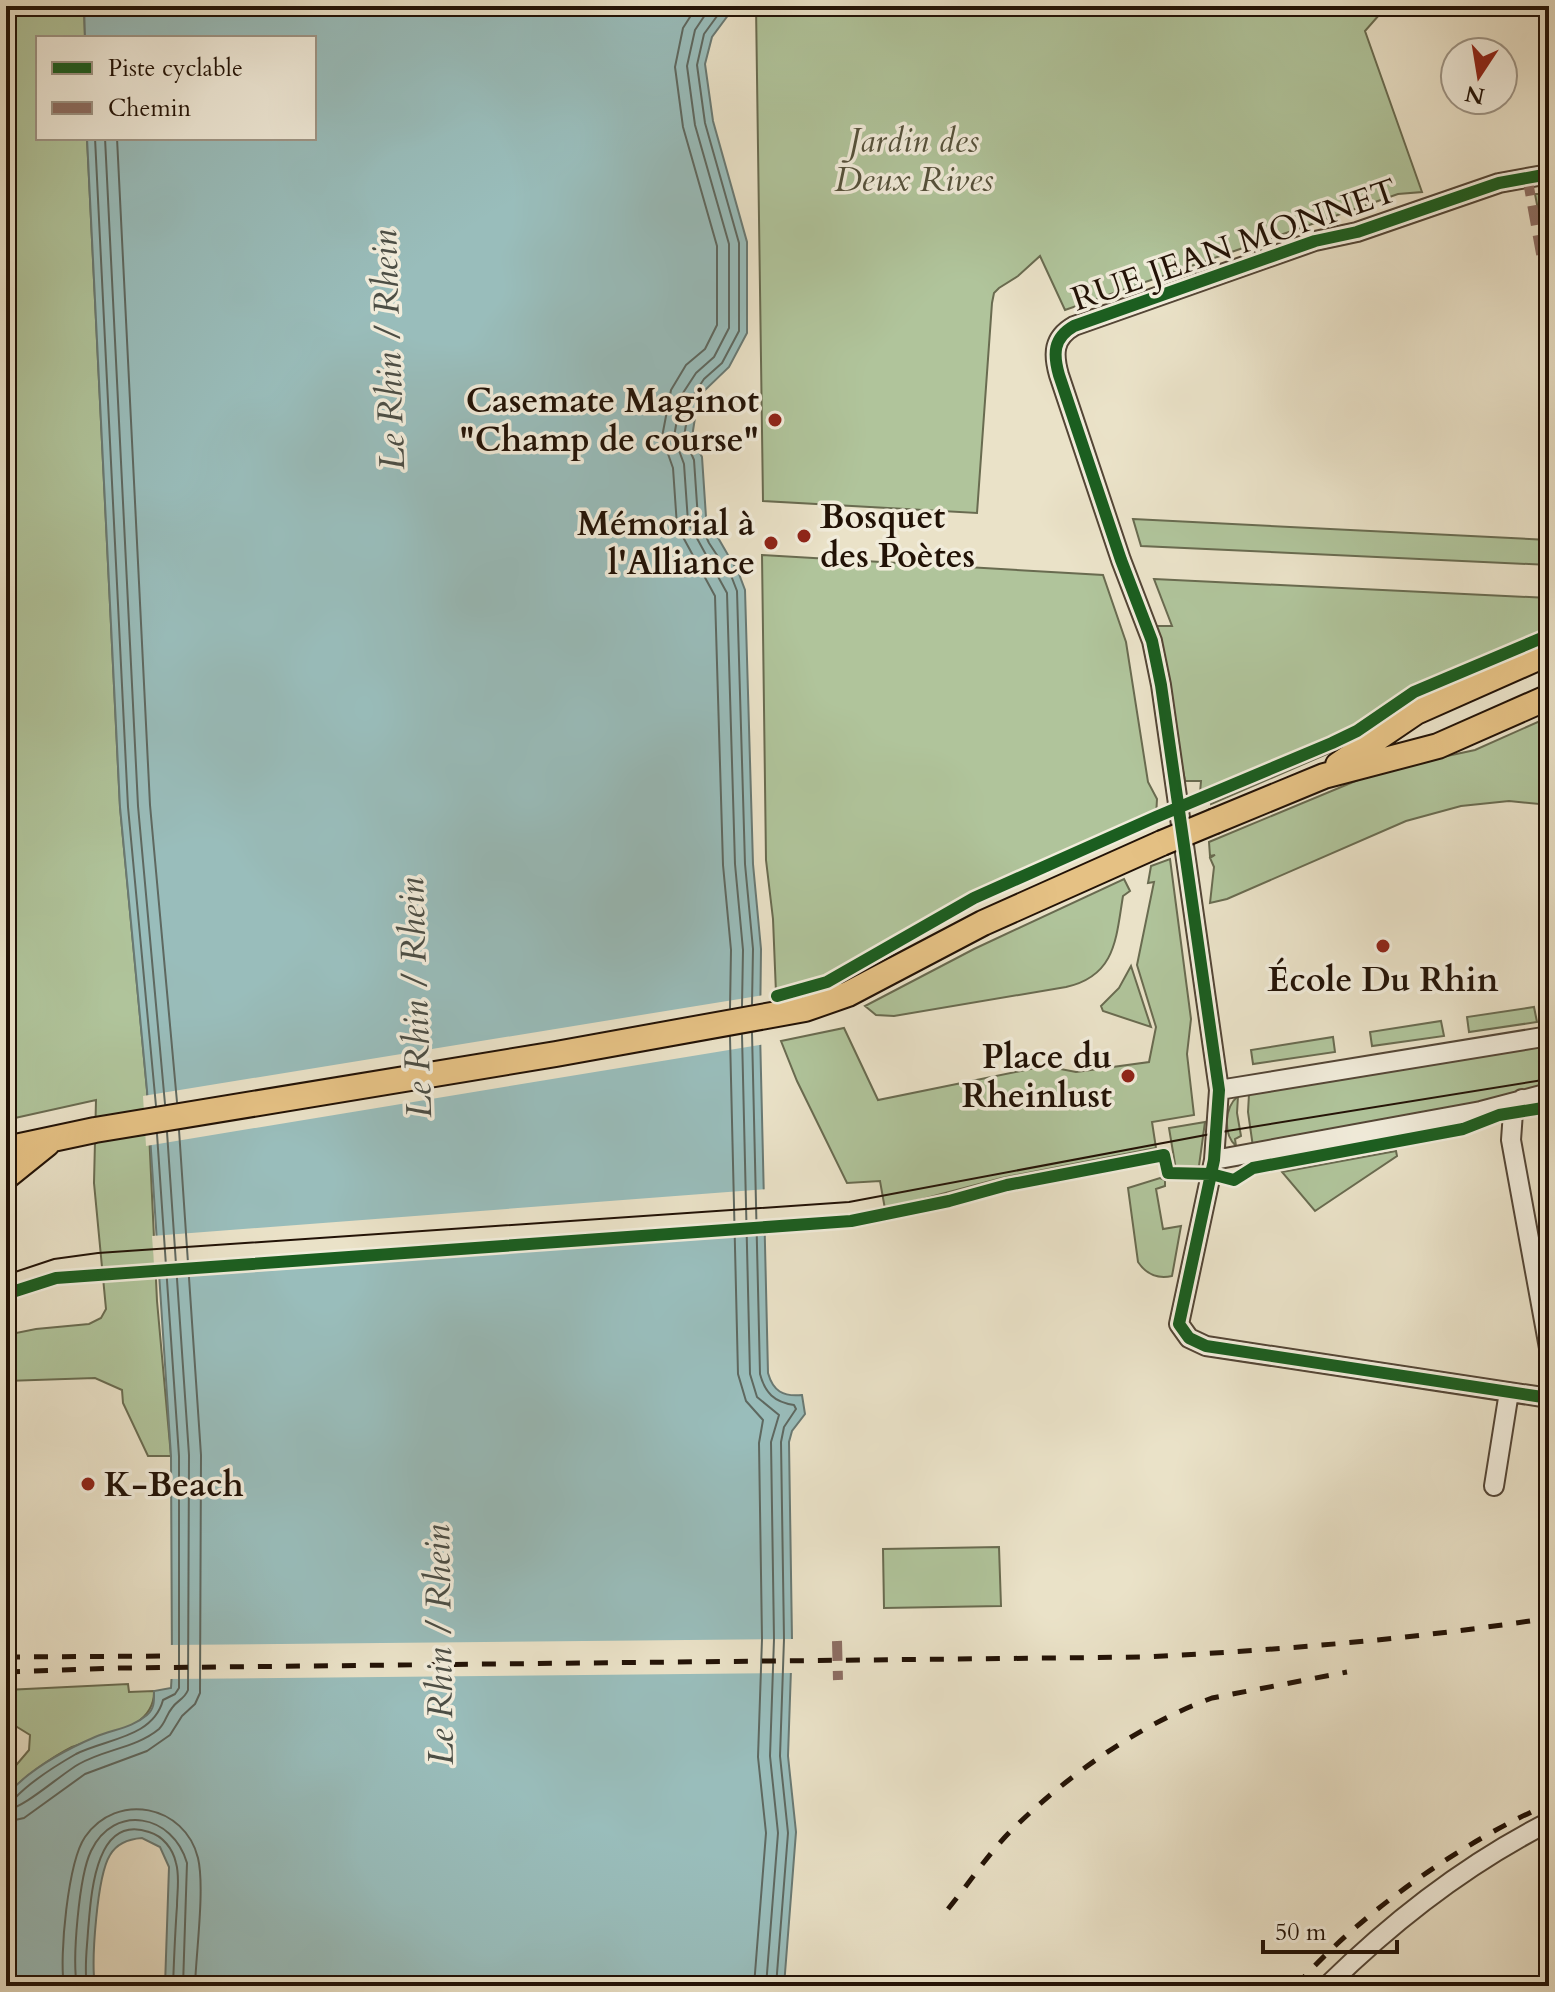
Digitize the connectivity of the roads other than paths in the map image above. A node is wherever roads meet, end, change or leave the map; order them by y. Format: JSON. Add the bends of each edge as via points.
{"nodes":[{"id":1,"x":1549,"y":174,"type":"edge"},
{"id":2,"x":1549,"y":653,"type":"edge"},
{"id":3,"x":1549,"y":697,"type":"edge"},
{"id":4,"x":1324,"y":776,"type":"junction"},
{"id":5,"x":1549,"y":1036,"type":"edge"},
{"id":6,"x":1219,"y":1090,"type":"junction"},
{"id":7,"x":1549,"y":1093,"type":"edge"},
{"id":8,"x":1522,"y":1099,"type":"junction"},
{"id":9,"x":52,"y":1140,"type":"junction"},
{"id":10,"x":6,"y":1149,"type":"edge"},
{"id":11,"x":1214,"y":1160,"type":"junction"},
{"id":12,"x":6,"y":1177,"type":"edge"},
{"id":13,"x":1549,"y":1348,"type":"edge"},
{"id":14,"x":1509,"y":1392,"type":"junction"},
{"id":15,"x":1549,"y":1398,"type":"edge"},
{"id":16,"x":1494,"y":1486,"type":"dead end"},
{"id":17,"x":1549,"y":1822,"type":"edge"},
{"id":18,"x":1327,"y":1986,"type":"edge"}],
"edges":[{"from":1,"to":6,"type":"street","name":"RUE JEAN MONNET","via":[[1499,183],[1357,232],[1315,241],[1074,326],[1058,341],[1059,375],[1155,656]]},
{"from":2,"to":4,"type":"main road","via":[[1416,712]]},
{"from":3,"to":4,"type":"main road","via":[[1438,746]]},
{"from":4,"to":9,"type":"main road","bridge":true,"via":[[983,923],[848,994],[805,1009]]},
{"from":5,"to":6,"type":"street"},
{"from":6,"to":11,"type":"street","name":"RUE JEAN MONNET"},
{"from":7,"to":8,"type":"street"},
{"from":8,"to":11,"type":"street"},
{"from":8,"to":13,"type":"street","via":[[1513,1112],[1511,1140]]},
{"from":9,"to":10,"type":"main road"},
{"from":9,"to":12,"type":"main road"},
{"from":11,"to":14,"type":"street","name":"RUE JEAN MONNET","via":[[1179,1324],[1189,1338],[1206,1346]]},
{"from":14,"to":15,"type":"street"},
{"from":14,"to":16,"type":"street"},
{"from":17,"to":18,"type":"street","via":[[1454,1878],[1364,1949]]}]}
